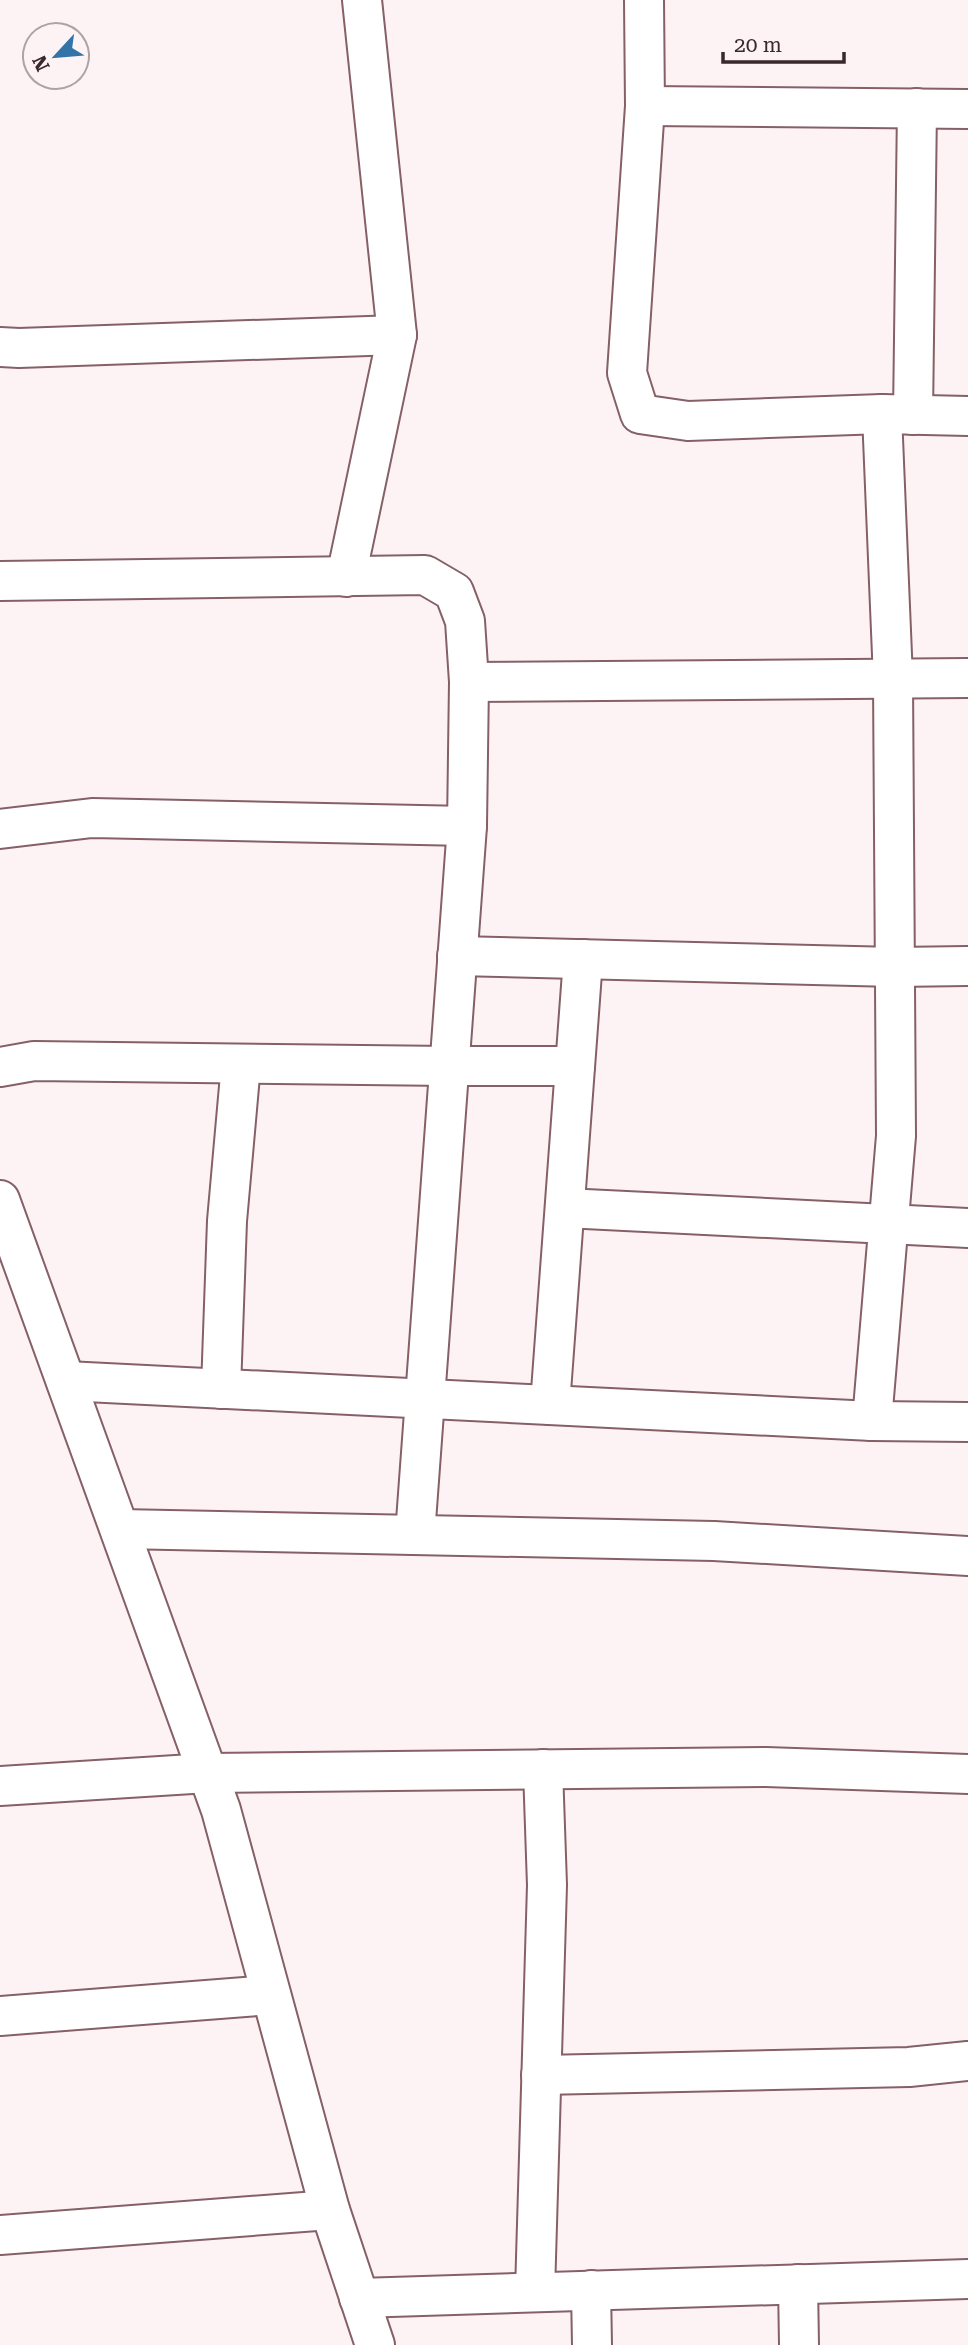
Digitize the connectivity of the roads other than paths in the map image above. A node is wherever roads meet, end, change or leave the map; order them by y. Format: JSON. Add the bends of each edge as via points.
{"nodes":[{"id":1,"x":362,"y":0,"type":"edge"},
{"id":2,"x":644,"y":0,"type":"edge"},
{"id":3,"x":645,"y":106,"type":"junction"},
{"id":4,"x":916,"y":108,"type":"junction"},
{"id":5,"x":968,"y":109,"type":"edge"},
{"id":6,"x":397,"y":335,"type":"junction"},
{"id":7,"x":0,"y":347,"type":"edge"},
{"id":8,"x":898,"y":414,"type":"junction"},
{"id":9,"x":968,"y":416,"type":"edge"},
{"id":10,"x":346,"y":577,"type":"junction"},
{"id":11,"x":0,"y":581,"type":"edge"},
{"id":12,"x":968,"y":678,"type":"edge"},
{"id":13,"x":893,"y":679,"type":"junction"},
{"id":14,"x":469,"y":682,"type":"junction"},
{"id":15,"x":467,"y":826,"type":"junction"},
{"id":16,"x":0,"y":829,"type":"edge"},
{"id":17,"x":457,"y":957,"type":"junction"},
{"id":18,"x":583,"y":959,"type":"junction"},
{"id":19,"x":968,"y":966,"type":"edge"},
{"id":20,"x":895,"y":967,"type":"junction"},
{"id":21,"x":242,"y":1064,"type":"junction"},
{"id":22,"x":449,"y":1066,"type":"junction"},
{"id":23,"x":575,"y":1066,"type":"junction"},
{"id":24,"x":0,"y":1067,"type":"edge"},
{"id":25,"x":0,"y":1200,"type":"edge"},
{"id":26,"x":565,"y":1208,"type":"junction"},
{"id":27,"x":888,"y":1224,"type":"junction"},
{"id":28,"x":968,"y":1228,"type":"edge"},
{"id":29,"x":66,"y":1381,"type":"junction"},
{"id":30,"x":221,"y":1389,"type":"junction"},
{"id":31,"x":425,"y":1399,"type":"junction"},
{"id":32,"x":550,"y":1405,"type":"junction"},
{"id":33,"x":872,"y":1421,"type":"junction"},
{"id":34,"x":968,"y":1422,"type":"edge"},
{"id":35,"x":120,"y":1529,"type":"junction"},
{"id":36,"x":415,"y":1535,"type":"junction"},
{"id":37,"x":968,"y":1556,"type":"edge"},
{"id":38,"x":543,"y":1769,"type":"junction"},
{"id":39,"x":208,"y":1773,"type":"junction"},
{"id":40,"x":968,"y":1774,"type":"edge"},
{"id":41,"x":0,"y":1786,"type":"edge"},
{"id":42,"x":271,"y":1995,"type":"junction"},
{"id":43,"x":0,"y":2016,"type":"edge"},
{"id":44,"x":968,"y":2061,"type":"edge"},
{"id":45,"x":541,"y":2075,"type":"junction"},
{"id":46,"x":330,"y":2210,"type":"junction"},
{"id":47,"x":0,"y":2235,"type":"edge"},
{"id":48,"x":968,"y":2279,"type":"edge"},
{"id":49,"x":798,"y":2284,"type":"junction"},
{"id":50,"x":590,"y":2290,"type":"junction"},
{"id":51,"x":535,"y":2292,"type":"junction"},
{"id":52,"x":359,"y":2298,"type":"junction"},
{"id":53,"x":375,"y":2345,"type":"edge"},
{"id":54,"x":592,"y":2345,"type":"edge"},
{"id":55,"x":799,"y":2345,"type":"edge"}],
"edges":[{"from":1,"to":6,"type":"street"},
{"from":2,"to":3,"type":"street"},
{"from":3,"to":4,"type":"street"},
{"from":3,"to":8,"type":"street","via":[[627,373],[640,414],[688,421]]},
{"from":4,"to":5,"type":"street"},
{"from":4,"to":8,"type":"street"},
{"from":6,"to":7,"type":"street"},
{"from":6,"to":10,"type":"street"},
{"from":8,"to":9,"type":"street"},
{"from":8,"to":13,"type":"street"},
{"from":10,"to":11,"type":"street"},
{"from":10,"to":14,"type":"street","via":[[425,575],[454,592],[465,621]]},
{"from":12,"to":13,"type":"street"},
{"from":13,"to":14,"type":"street"},
{"from":13,"to":20,"type":"street"},
{"from":14,"to":15,"type":"street"},
{"from":15,"to":16,"type":"street","via":[[92,818]]},
{"from":15,"to":17,"type":"street"},
{"from":17,"to":18,"type":"street"},
{"from":17,"to":22,"type":"street"},
{"from":18,"to":20,"type":"street"},
{"from":18,"to":23,"type":"street"},
{"from":19,"to":20,"type":"street"},
{"from":20,"to":27,"type":"street","via":[[896,1136]]},
{"from":21,"to":22,"type":"street"},
{"from":21,"to":24,"type":"street","via":[[34,1061]]},
{"from":21,"to":30,"type":"street","via":[[227,1221]]},
{"from":22,"to":23,"type":"street"},
{"from":22,"to":31,"type":"street"},
{"from":23,"to":26,"type":"street"},
{"from":25,"to":29,"type":"street"},
{"from":26,"to":27,"type":"street"},
{"from":26,"to":32,"type":"street"},
{"from":27,"to":28,"type":"street"},
{"from":27,"to":33,"type":"street"},
{"from":29,"to":30,"type":"street"},
{"from":29,"to":35,"type":"street"},
{"from":30,"to":31,"type":"street"},
{"from":31,"to":32,"type":"street"},
{"from":31,"to":36,"type":"street"},
{"from":32,"to":33,"type":"street"},
{"from":33,"to":34,"type":"street"},
{"from":35,"to":36,"type":"street"},
{"from":35,"to":39,"type":"street"},
{"from":36,"to":37,"type":"street","via":[[714,1541]]},
{"from":38,"to":39,"type":"street"},
{"from":38,"to":40,"type":"street","via":[[766,1767]]},
{"from":38,"to":45,"type":"street","via":[[547,1885]]},
{"from":39,"to":41,"type":"street"},
{"from":39,"to":42,"type":"street"},
{"from":42,"to":43,"type":"street"},
{"from":42,"to":46,"type":"street"},
{"from":44,"to":45,"type":"street","via":[[909,2067]]},
{"from":45,"to":51,"type":"street"},
{"from":46,"to":47,"type":"street"},
{"from":46,"to":52,"type":"street"},
{"from":48,"to":49,"type":"street"},
{"from":49,"to":50,"type":"street"},
{"from":49,"to":55,"type":"street"},
{"from":50,"to":51,"type":"street"},
{"from":50,"to":54,"type":"street"},
{"from":51,"to":52,"type":"street"},
{"from":52,"to":53,"type":"street"}]}
